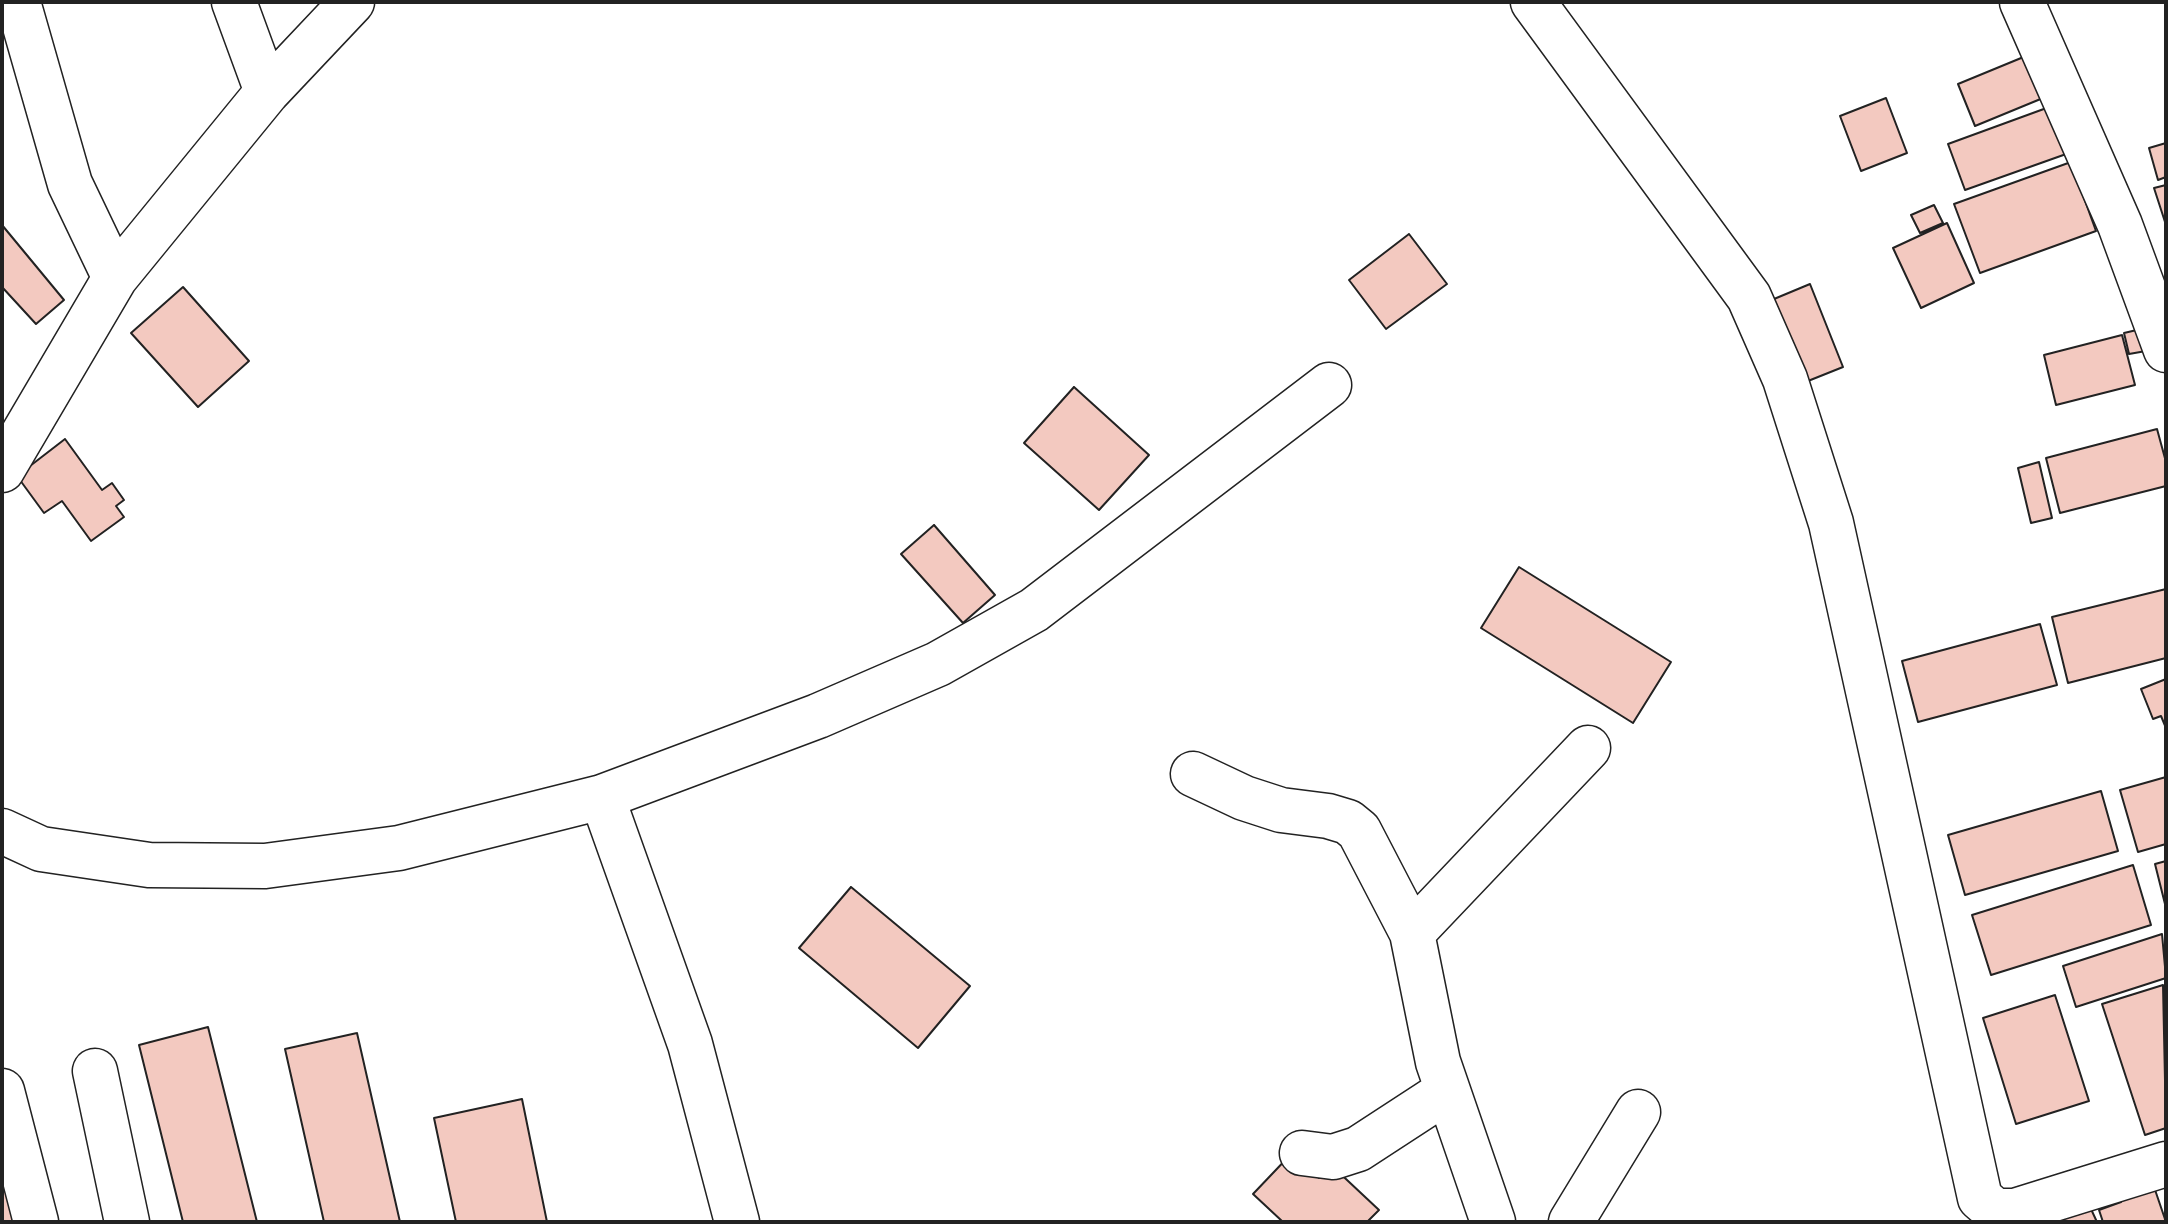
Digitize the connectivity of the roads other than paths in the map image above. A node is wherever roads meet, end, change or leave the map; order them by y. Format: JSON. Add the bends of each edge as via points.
{"nodes":[{"id":1,"x":18,"y":2,"type":"edge"},
{"id":2,"x":234,"y":2,"type":"edge"},
{"id":3,"x":352,"y":2,"type":"edge"},
{"id":4,"x":1533,"y":2,"type":"edge"},
{"id":5,"x":2022,"y":2,"type":"edge"},
{"id":6,"x":267,"y":92,"type":"junction"},
{"id":7,"x":115,"y":278,"type":"junction"},
{"id":8,"x":2166,"y":350,"type":"edge"},
{"id":9,"x":1329,"y":385,"type":"dead end"},
{"id":10,"x":2,"y":470,"type":"edge"},
{"id":11,"x":1588,"y":748,"type":"dead end"},
{"id":12,"x":1193,"y":774,"type":"dead end"},
{"id":13,"x":602,"y":797,"type":"junction"},
{"id":14,"x":2,"y":831,"type":"edge"},
{"id":15,"x":1412,"y":933,"type":"junction"},
{"id":16,"x":95,"y":1071,"type":"dead end"},
{"id":17,"x":2,"y":1091,"type":"edge"},
{"id":18,"x":1447,"y":1091,"type":"junction"},
{"id":19,"x":1638,"y":1112,"type":"dead end"},
{"id":20,"x":1302,"y":1153,"type":"dead end"},
{"id":21,"x":2166,"y":1164,"type":"edge"},
{"id":22,"x":36,"y":1222,"type":"edge"},
{"id":23,"x":127,"y":1222,"type":"edge"},
{"id":24,"x":737,"y":1222,"type":"edge"},
{"id":25,"x":1493,"y":1222,"type":"edge"},
{"id":26,"x":1571,"y":1222,"type":"edge"}],
"edges":[{"from":1,"to":7,"type":"street","via":[[70,184]]},
{"from":2,"to":6,"type":"street"},
{"from":3,"to":6,"type":"street"},
{"from":4,"to":21,"type":"street","via":[[1749,297],[1785,379],[1831,523],[1980,1198],[1995,1211],[2015,1211]]},
{"from":5,"to":8,"type":"street","via":[[2120,225]]},
{"from":6,"to":7,"type":"street"},
{"from":7,"to":10,"type":"street"},
{"from":9,"to":13,"type":"street","via":[[1034,610],[938,664],[818,716]]},
{"from":11,"to":15,"type":"street"},
{"from":12,"to":15,"type":"street","via":[[1281,810],[1348,822],[1359,831]]},
{"from":13,"to":14,"type":"street","via":[[399,848],[265,866],[149,865],[41,849]]},
{"from":13,"to":24,"type":"street","via":[[690,1044]]},
{"from":15,"to":18,"type":"street"},
{"from":16,"to":23,"type":"street"},
{"from":17,"to":22,"type":"street"},
{"from":18,"to":20,"type":"street","via":[[1358,1149],[1333,1157]]},
{"from":18,"to":25,"type":"street"},
{"from":19,"to":26,"type":"street"}]}
